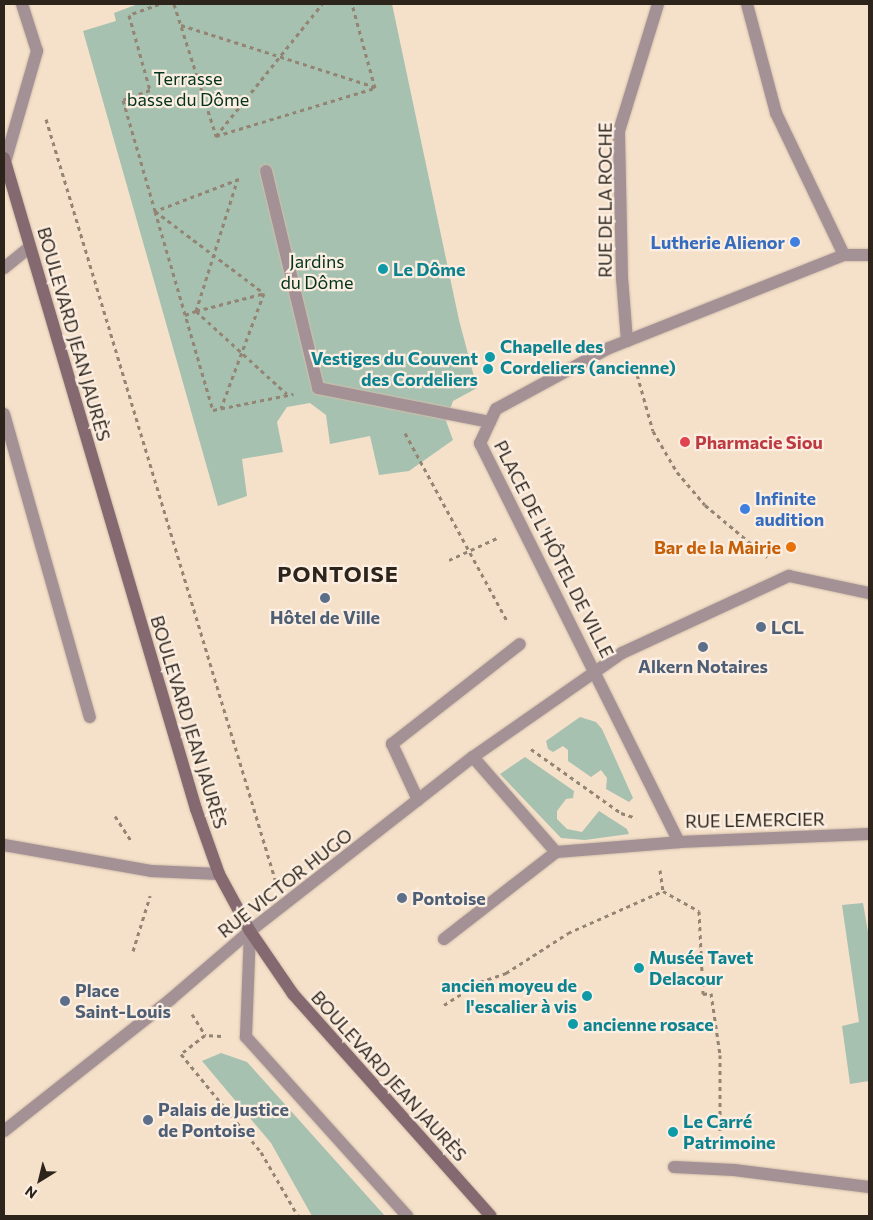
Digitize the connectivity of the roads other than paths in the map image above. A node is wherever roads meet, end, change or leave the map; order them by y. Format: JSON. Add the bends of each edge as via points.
{"nodes":[{"id":1,"x":22,"y":4,"type":"edge"},
{"id":2,"x":658,"y":4,"type":"edge"},
{"id":3,"x":747,"y":4,"type":"edge"},
{"id":4,"x":4,"y":160,"type":"edge"},
{"id":5,"x":266,"y":171,"type":"dead end"},
{"id":6,"x":30,"y":247,"type":"junction"},
{"id":7,"x":844,"y":255,"type":"junction"},
{"id":8,"x":869,"y":255,"type":"edge"},
{"id":9,"x":4,"y":268,"type":"edge"},
{"id":10,"x":627,"y":341,"type":"junction"},
{"id":11,"x":4,"y":414,"type":"edge"},
{"id":12,"x":490,"y":422,"type":"junction"},
{"id":13,"x":869,"y":593,"type":"edge"},
{"id":14,"x":520,"y":644,"type":"road end"},
{"id":15,"x":595,"y":672,"type":"junction"},
{"id":16,"x":90,"y":717,"type":"dead end"},
{"id":17,"x":473,"y":757,"type":"junction"},
{"id":18,"x":418,"y":800,"type":"junction"},
{"id":19,"x":869,"y":834,"type":"edge"},
{"id":20,"x":679,"y":842,"type":"junction"},
{"id":21,"x":4,"y":845,"type":"edge"},
{"id":22,"x":556,"y":852,"type":"junction"},
{"id":23,"x":220,"y":874,"type":"junction"},
{"id":24,"x":250,"y":931,"type":"junction"},
{"id":25,"x":444,"y":940,"type":"dead end"},
{"id":26,"x":4,"y":1131,"type":"edge"},
{"id":27,"x":674,"y":1167,"type":"dead end"},
{"id":28,"x":869,"y":1187,"type":"edge"},
{"id":29,"x":407,"y":1216,"type":"edge"},
{"id":30,"x":491,"y":1216,"type":"edge"}],
"edges":[{"from":1,"to":4,"type":"street","via":[[37,51]]},
{"from":2,"to":10,"type":"street","name":"RUE DE LA ROCHE","via":[[619,130]]},
{"from":3,"to":7,"type":"street","via":[[776,113]]},
{"from":4,"to":6,"type":"main road","name":"BOULEVARD JEAN JAURÈS"},
{"from":5,"to":12,"type":"street","via":[[318,388]]},
{"from":6,"to":9,"type":"street"},
{"from":6,"to":23,"type":"main road","name":"BOULEVARD JEAN JAURÈS","via":[[194,802]]},
{"from":7,"to":8,"type":"street"},
{"from":7,"to":10,"type":"street","name":"PLACE DE L'HÔTEL DE VILLE"},
{"from":10,"to":12,"type":"street","name":"PLACE DE L'HÔTEL DE VILLE","via":[[496,409]]},
{"from":11,"to":16,"type":"street"},
{"from":12,"to":15,"type":"street","name":"PLACE DE L'HÔTEL DE VILLE","via":[[480,443]]},
{"from":13,"to":15,"type":"street","name":"PLACE DE L'HÔTEL DE VILLE","via":[[788,576],[622,653]]},
{"from":14,"to":18,"type":"street","via":[[392,744]]},
{"from":15,"to":17,"type":"street","name":"RUE VICTOR HUGO"},
{"from":15,"to":20,"type":"street","name":"RUE LEMERCIER"},
{"from":17,"to":18,"type":"street","name":"RUE VICTOR HUGO"},
{"from":17,"to":22,"type":"street"},
{"from":18,"to":24,"type":"street","name":"RUE VICTOR HUGO"},
{"from":19,"to":20,"type":"street","name":"RUE LEMERCIER"},
{"from":20,"to":22,"type":"street"},
{"from":21,"to":23,"type":"street","via":[[144,870]]},
{"from":22,"to":25,"type":"street"},
{"from":23,"to":24,"type":"main road","name":"BOULEVARD JEAN JAURÈS"},
{"from":24,"to":26,"type":"street","name":"RUE VICTOR HUGO","via":[[171,999]]},
{"from":24,"to":29,"type":"street","via":[[246,1037]]},
{"from":24,"to":30,"type":"main road","name":"BOULEVARD JEAN JAURÈS","via":[[293,994]]},
{"from":27,"to":28,"type":"street","via":[[734,1170]]}]}
